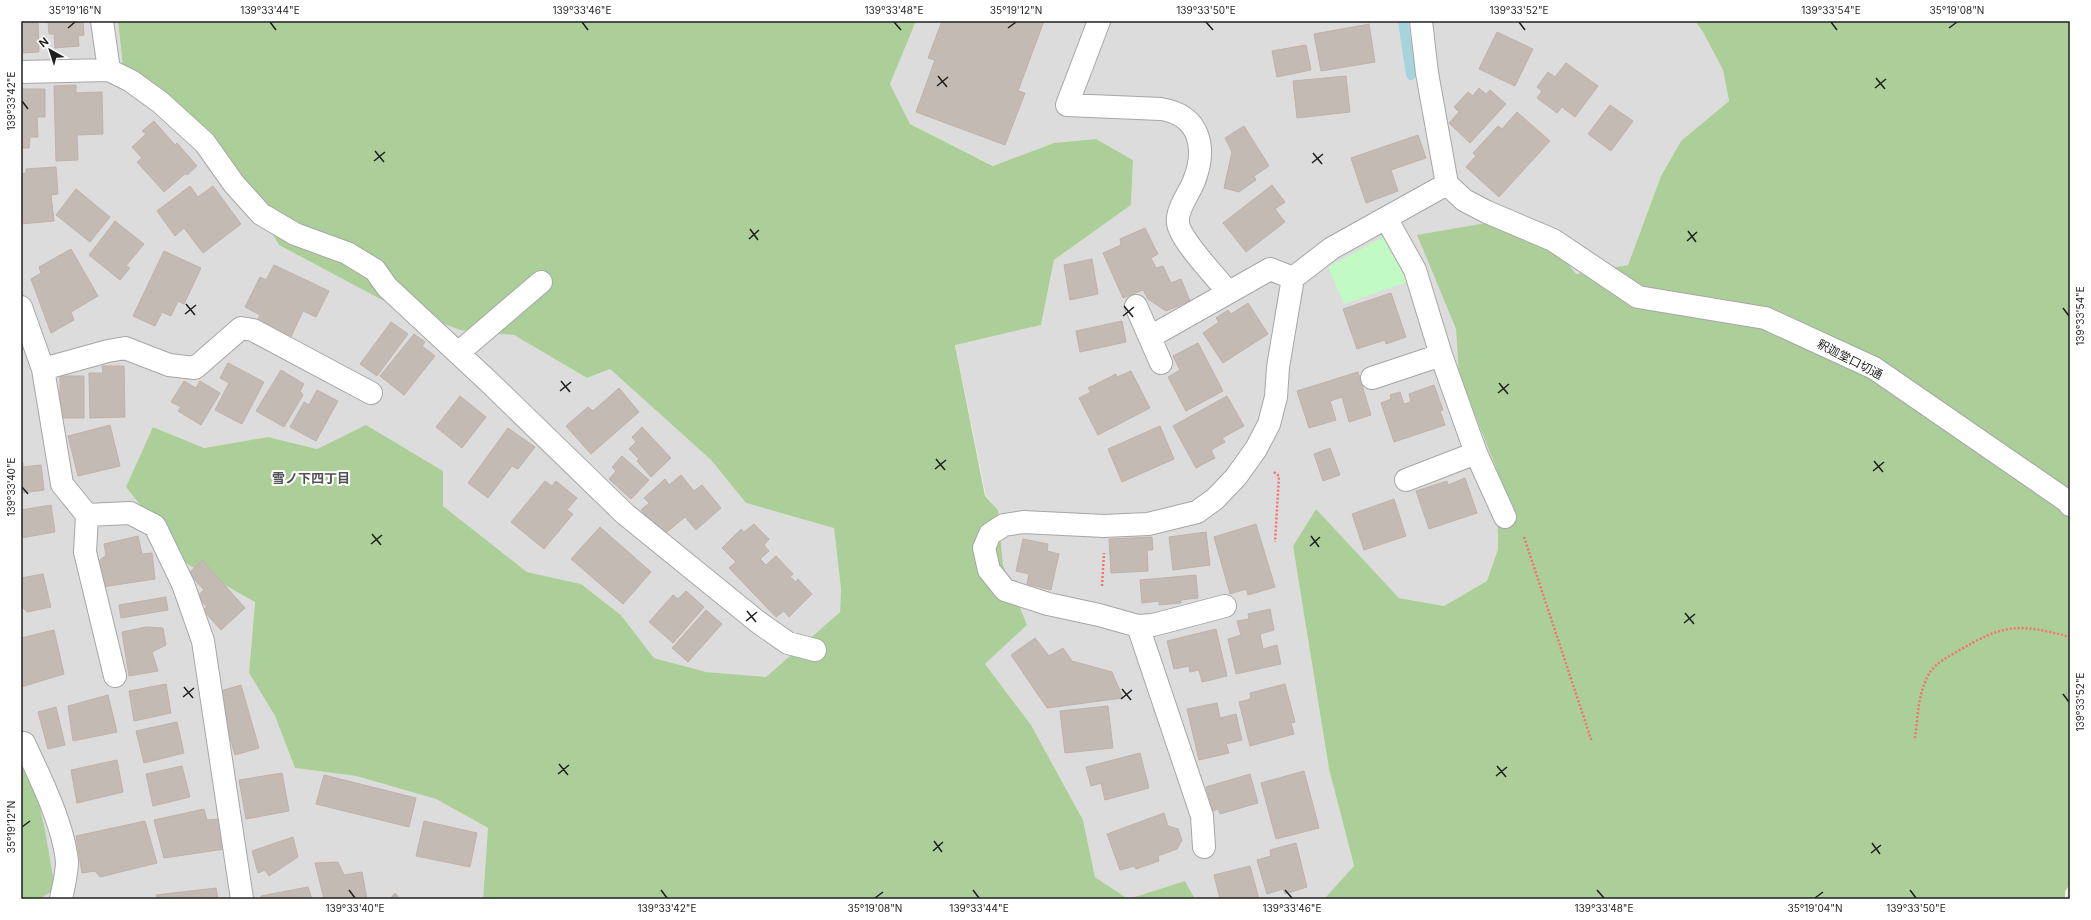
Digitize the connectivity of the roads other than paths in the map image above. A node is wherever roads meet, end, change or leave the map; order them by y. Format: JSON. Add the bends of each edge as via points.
{"nodes":[{"id":1,"x":102,"y":21,"type":"edge"},
{"id":2,"x":1099,"y":21,"type":"edge"},
{"id":3,"x":1421,"y":21,"type":"edge"},
{"id":4,"x":109,"y":70,"type":"junction"},
{"id":5,"x":21,"y":72,"type":"edge"},
{"id":6,"x":1447,"y":184,"type":"junction"},
{"id":7,"x":1386,"y":218,"type":"junction"},
{"id":8,"x":1293,"y":278,"type":"junction"},
{"id":9,"x":541,"y":282,"type":"dead end"},
{"id":10,"x":1228,"y":292,"type":"junction"},
{"id":11,"x":1136,"y":306,"type":"dead end"},
{"id":12,"x":21,"y":307,"type":"edge"},
{"id":13,"x":1150,"y":338,"type":"junction"},
{"id":14,"x":458,"y":354,"type":"junction"},
{"id":15,"x":1441,"y":355,"type":"junction"},
{"id":16,"x":1161,"y":363,"type":"dead end"},
{"id":17,"x":43,"y":370,"type":"junction"},
{"id":18,"x":1372,"y":378,"type":"dead end"},
{"id":19,"x":372,"y":393,"type":"dead end"},
{"id":20,"x":1476,"y":453,"type":"junction"},
{"id":21,"x":1406,"y":480,"type":"dead end"},
{"id":22,"x":2070,"y":505,"type":"edge"},
{"id":23,"x":87,"y":515,"type":"junction"},
{"id":24,"x":1506,"y":517,"type":"road end"},
{"id":25,"x":1225,"y":606,"type":"dead end"},
{"id":26,"x":1138,"y":626,"type":"junction"},
{"id":27,"x":815,"y":650,"type":"dead end"},
{"id":28,"x":115,"y":676,"type":"dead end"},
{"id":29,"x":24,"y":744,"type":"dead end"},
{"id":30,"x":1204,"y":847,"type":"dead end"},
{"id":31,"x":61,"y":899,"type":"edge"},
{"id":32,"x":242,"y":899,"type":"edge"}],
"edges":[{"from":1,"to":4,"type":"street"},
{"from":2,"to":10,"type":"street","via":[[1067,105],[1161,109],[1174,111],[1187,118],[1196,130],[1199,153],[1194,180],[1177,216],[1178,225],[1183,237]]},
{"from":3,"to":6,"type":"street","via":[[1427,73]]},
{"from":4,"to":5,"type":"street"},
{"from":4,"to":14,"type":"street","via":[[131,81],[187,126],[205,144],[234,184],[261,214],[295,234],[347,253],[375,270],[387,287]]},
{"from":6,"to":7,"type":"street"},
{"from":6,"to":22,"type":"street","name":"釈迦堂口切通","via":[[1470,203],[1553,240],[1638,296],[1765,318],[1874,368]]},
{"from":7,"to":8,"type":"street","via":[[1332,248]]},
{"from":7,"to":15,"type":"street","via":[[1415,270]]},
{"from":8,"to":10,"type":"street","via":[[1270,269]]},
{"from":8,"to":26,"type":"street","via":[[1269,424],[1256,449],[1216,499],[1197,512],[1148,524],[1104,526],[1023,522],[1004,525],[990,534],[984,548],[989,570],[1004,590],[1048,604],[1099,614]]},
{"from":9,"to":14,"type":"street"},
{"from":10,"to":13,"type":"street"},
{"from":11,"to":13,"type":"street"},
{"from":12,"to":17,"type":"street"},
{"from":13,"to":16,"type":"street"},
{"from":14,"to":27,"type":"street","via":[[625,514],[758,622],[788,642]]},
{"from":15,"to":18,"type":"street"},
{"from":15,"to":20,"type":"street"},
{"from":17,"to":19,"type":"street","via":[[124,348],[169,365],[195,368],[242,328],[253,330]]},
{"from":17,"to":23,"type":"street","via":[[62,484]]},
{"from":20,"to":21,"type":"street"},
{"from":20,"to":24,"type":"street"},
{"from":23,"to":28,"type":"street","via":[[85,552]]},
{"from":23,"to":32,"type":"street","via":[[130,513],[154,526],[183,584],[203,641]]},
{"from":25,"to":26,"type":"street","via":[[1153,625]]},
{"from":26,"to":30,"type":"street","via":[[1202,816]]},
{"from":29,"to":31,"type":"street","via":[[61,834],[67,863]]}]}
